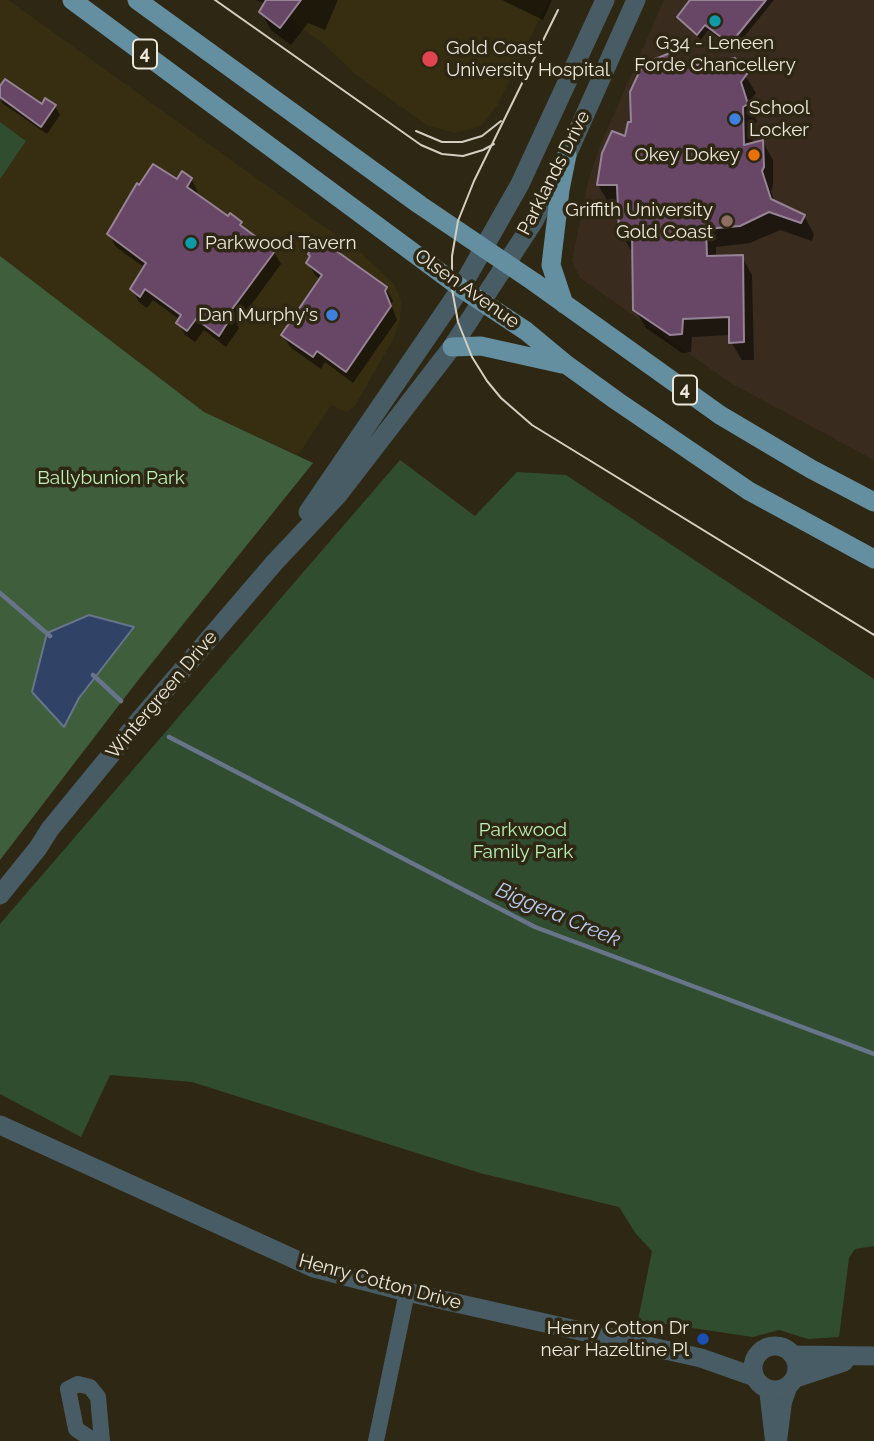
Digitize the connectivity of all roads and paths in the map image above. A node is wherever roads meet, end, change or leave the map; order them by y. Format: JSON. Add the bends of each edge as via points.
{"nodes":[{"id":1,"x":72,"y":0,"type":"edge"},
{"id":2,"x":137,"y":0,"type":"edge"},
{"id":3,"x":605,"y":0,"type":"edge"},
{"id":4,"x":636,"y":0,"type":"edge"},
{"id":5,"x":567,"y":155,"type":"junction"},
{"id":6,"x":482,"y":249,"type":"junction"},
{"id":7,"x":505,"y":263,"type":"junction"},
{"id":8,"x":461,"y":288,"type":"junction"},
{"id":9,"x":480,"y":302,"type":"junction"},
{"id":10,"x":564,"y":304,"type":"junction"},
{"id":11,"x":452,"y":347,"type":"junction"},
{"id":12,"x":567,"y":365,"type":"junction"},
{"id":13,"x":874,"y":502,"type":"edge"},
{"id":14,"x":874,"y":559,"type":"edge"},
{"id":15,"x":275,"y":562,"type":"junction"},
{"id":16,"x":50,"y":829,"type":"junction"},
{"id":17,"x":0,"y":874,"type":"edge"},
{"id":18,"x":0,"y":895,"type":"edge"},
{"id":19,"x":0,"y":1125,"type":"edge"},
{"id":20,"x":407,"y":1292,"type":"junction"},
{"id":21,"x":794,"y":1355,"type":"junction"},
{"id":22,"x":866,"y":1356,"type":"edge"},
{"id":23,"x":756,"y":1357,"type":"junction"},
{"id":24,"x":701,"y":1358,"type":"junction"},
{"id":25,"x":793,"y":1382,"type":"junction"},
{"id":26,"x":761,"y":1383,"type":"junction"},
{"id":27,"x":376,"y":1441,"type":"edge"},
{"id":28,"x":773,"y":1441,"type":"edge"},
{"id":29,"x":779,"y":1441,"type":"edge"}],
"edges":[{"from":1,"to":8,"type":"main road","name":"Olsen Avenue","number":"4"},
{"from":2,"to":6,"type":"main road","number":"4"},
{"from":3,"to":6,"type":"street","name":"Parklands Drive","via":[[520,184]]},
{"from":4,"to":5,"type":"street","name":"Parklands Drive"},
{"from":5,"to":7,"type":"street","name":"Parklands Drive","via":[[534,221]]},
{"from":5,"to":10,"type":"main road","via":[[551,265]]},
{"from":6,"to":7,"type":"main road","number":"4"},
{"from":6,"to":8,"type":"street","name":"Parklands Drive"},
{"from":7,"to":9,"type":"street","name":"Parklands Drive"},
{"from":7,"to":10,"type":"main road","number":"4"},
{"from":8,"to":9,"type":"main road","name":"Olsen Avenue","number":"4"},
{"from":8,"to":15,"type":"street","name":"Wintergreen Drive"},
{"from":9,"to":11,"type":"street","name":"Wintergreen Drive"},
{"from":9,"to":12,"type":"main road","name":"Olsen Avenue","number":"4"},
{"from":10,"to":13,"type":"main road","number":"4","via":[[720,415]]},
{"from":11,"to":12,"type":"main road","via":[[481,346]]},
{"from":11,"to":15,"type":"street","name":"Wintergreen Drive","via":[[338,495]]},
{"from":12,"to":14,"type":"main road","name":"Olsen Avenue","number":"4","via":[[749,491]]},
{"from":15,"to":16,"type":"street","name":"Wintergreen Drive"},
{"from":16,"to":17,"type":"street","name":"Wintergreen Drive"},
{"from":16,"to":18,"type":"street","name":"Wintergreen Drive"},
{"from":19,"to":20,"type":"street","name":"Henry Cotton Drive","via":[[314,1268]]},
{"from":20,"to":24,"type":"street","name":"Henry Cotton Drive"},
{"from":20,"to":27,"type":"street"},
{"from":21,"to":22,"type":"street"},
{"from":21,"to":23,"type":"street","via":[[775,1346]]},
{"from":21,"to":25,"type":"street","via":[[798,1366]]},
{"from":22,"to":25,"type":"street"},
{"from":23,"to":24,"type":"street","name":"Henry Cotton Drive"},
{"from":23,"to":26,"type":"street"},
{"from":24,"to":26,"type":"street","name":"Henry Cotton Drive"},
{"from":25,"to":26,"type":"street","via":[[779,1391]]},
{"from":25,"to":29,"type":"street","via":[[784,1402]]},
{"from":26,"to":28,"type":"street"}]}
